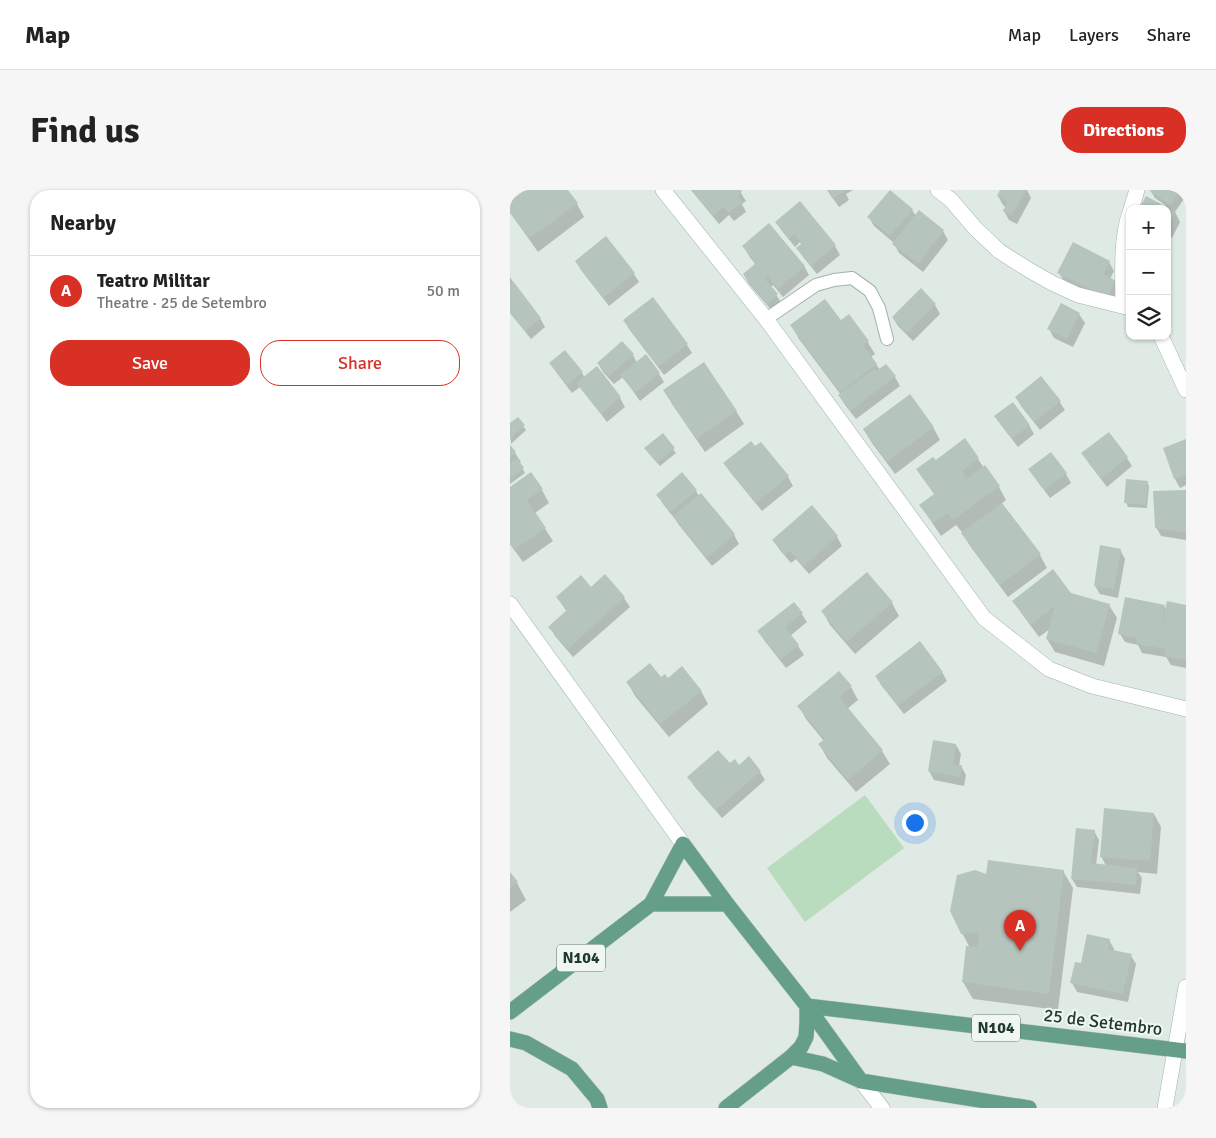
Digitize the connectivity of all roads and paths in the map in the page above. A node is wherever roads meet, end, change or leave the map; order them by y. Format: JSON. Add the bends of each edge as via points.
{"nodes":[{"id":1,"x":663,"y":190,"type":"edge"},
{"id":2,"x":938,"y":190,"type":"edge"},
{"id":3,"x":1137,"y":190,"type":"edge"},
{"id":4,"x":1132,"y":205,"type":"edge"},
{"id":5,"x":1126,"y":228,"type":"edge"},
{"id":6,"x":1126,"y":307,"type":"edge"},
{"id":7,"x":766,"y":319,"type":"junction"},
{"id":8,"x":887,"y":339,"type":"dead end"},
{"id":9,"x":1162,"y":340,"type":"edge"},
{"id":10,"x":1186,"y":390,"type":"edge"},
{"id":11,"x":510,"y":604,"type":"edge"},
{"id":12,"x":1186,"y":709,"type":"edge"},
{"id":13,"x":683,"y":844,"type":"junction"},
{"id":14,"x":652,"y":904,"type":"junction"},
{"id":15,"x":727,"y":904,"type":"junction"},
{"id":16,"x":1186,"y":987,"type":"edge"},
{"id":17,"x":807,"y":1006,"type":"junction"},
{"id":18,"x":510,"y":1012,"type":"edge"},
{"id":19,"x":510,"y":1039,"type":"edge"},
{"id":20,"x":1180,"y":1050,"type":"edge"},
{"id":21,"x":791,"y":1057,"type":"junction"},
{"id":22,"x":861,"y":1081,"type":"junction"},
{"id":23,"x":600,"y":1108,"type":"edge"},
{"id":24,"x":726,"y":1108,"type":"edge"},
{"id":25,"x":882,"y":1108,"type":"edge"},
{"id":26,"x":1029,"y":1108,"type":"edge"},
{"id":27,"x":1165,"y":1108,"type":"edge"}],
"edges":[{"from":1,"to":7,"type":"street"},
{"from":2,"to":6,"type":"street","via":[[999,252],[1052,284],[1078,295]]},
{"from":3,"to":4,"type":"street"},
{"from":5,"to":6,"type":"street","via":[[1123,255]]},
{"from":7,"to":8,"type":"lane","via":[[816,285],[852,278],[870,291],[879,308]]},
{"from":7,"to":12,"type":"street","via":[[984,618],[1049,669],[1092,686]]},
{"from":9,"to":10,"type":"street"},
{"from":11,"to":13,"type":"street"},
{"from":13,"to":14,"type":"main road","number":"N104"},
{"from":13,"to":15,"type":"main road"},
{"from":14,"to":15,"type":"main road"},
{"from":14,"to":18,"type":"main road","number":"N104"},
{"from":15,"to":17,"type":"main road"},
{"from":16,"to":20,"type":"street"},
{"from":17,"to":20,"type":"main road","name":"25 de Setembro","number":"N104"},
{"from":17,"to":21,"type":"main road","via":[[806,1037]]},
{"from":17,"to":22,"type":"main road"},
{"from":19,"to":23,"type":"main road","via":[[526,1043],[572,1068],[597,1099]]},
{"from":20,"to":27,"type":"street"},
{"from":21,"to":22,"type":"main road","via":[[823,1064]]},
{"from":21,"to":24,"type":"main road"},
{"from":22,"to":25,"type":"street"},
{"from":22,"to":26,"type":"main road"}]}
